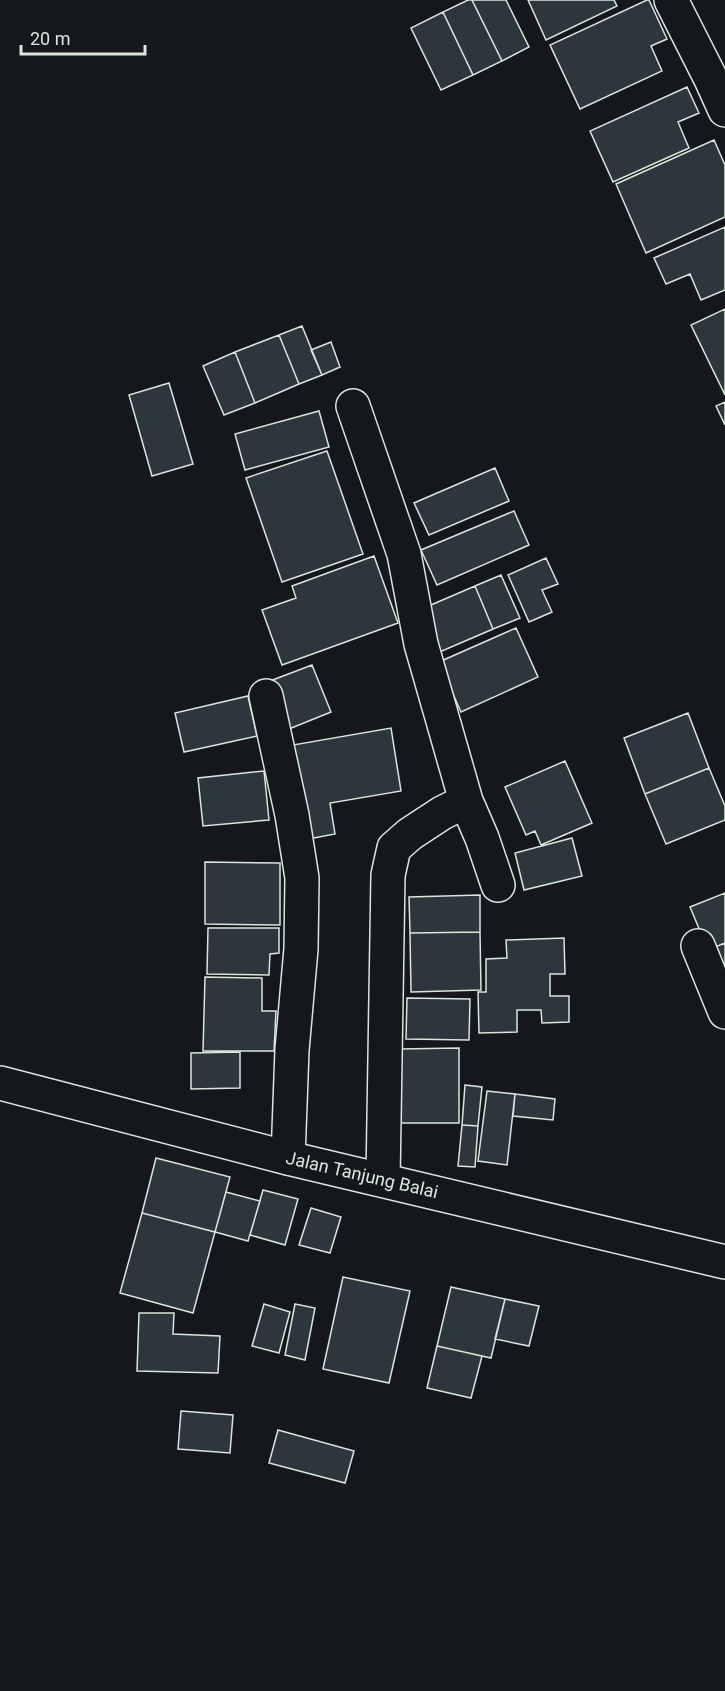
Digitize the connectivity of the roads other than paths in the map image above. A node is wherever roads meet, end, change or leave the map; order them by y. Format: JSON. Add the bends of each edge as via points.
{"nodes":[{"id":1,"x":671,"y":0,"type":"edge"},
{"id":2,"x":718,"y":76,"type":"edge"},
{"id":3,"x":725,"y":110,"type":"edge"},
{"id":4,"x":353,"y":406,"type":"dead end"},
{"id":5,"x":266,"y":696,"type":"dead end"},
{"id":6,"x":466,"y":801,"type":"junction"},
{"id":7,"x":498,"y":885,"type":"dead end"},
{"id":8,"x":698,"y":946,"type":"dead end"},
{"id":9,"x":725,"y":1012,"type":"edge"},
{"id":10,"x":0,"y":1083,"type":"edge"},
{"id":11,"x":288,"y":1158,"type":"junction"},
{"id":12,"x":383,"y":1180,"type":"junction"},
{"id":13,"x":725,"y":1262,"type":"edge"}],
"edges":[{"from":1,"to":2,"type":"street"},
{"from":2,"to":3,"type":"street"},
{"from":4,"to":6,"type":"street","via":[[404,554],[421,644]]},
{"from":5,"to":11,"type":"street","via":[[302,878]]},
{"from":6,"to":7,"type":"street"},
{"from":6,"to":12,"type":"street","via":[[442,813],[394,848],[388,875]]},
{"from":8,"to":9,"type":"street"},
{"from":10,"to":11,"type":"street","name":"Jalan Tanjung Balai"},
{"from":11,"to":12,"type":"street","name":"Jalan Tanjung Balai"},
{"from":12,"to":13,"type":"street","name":"Jalan Tanjung Balai"}]}
